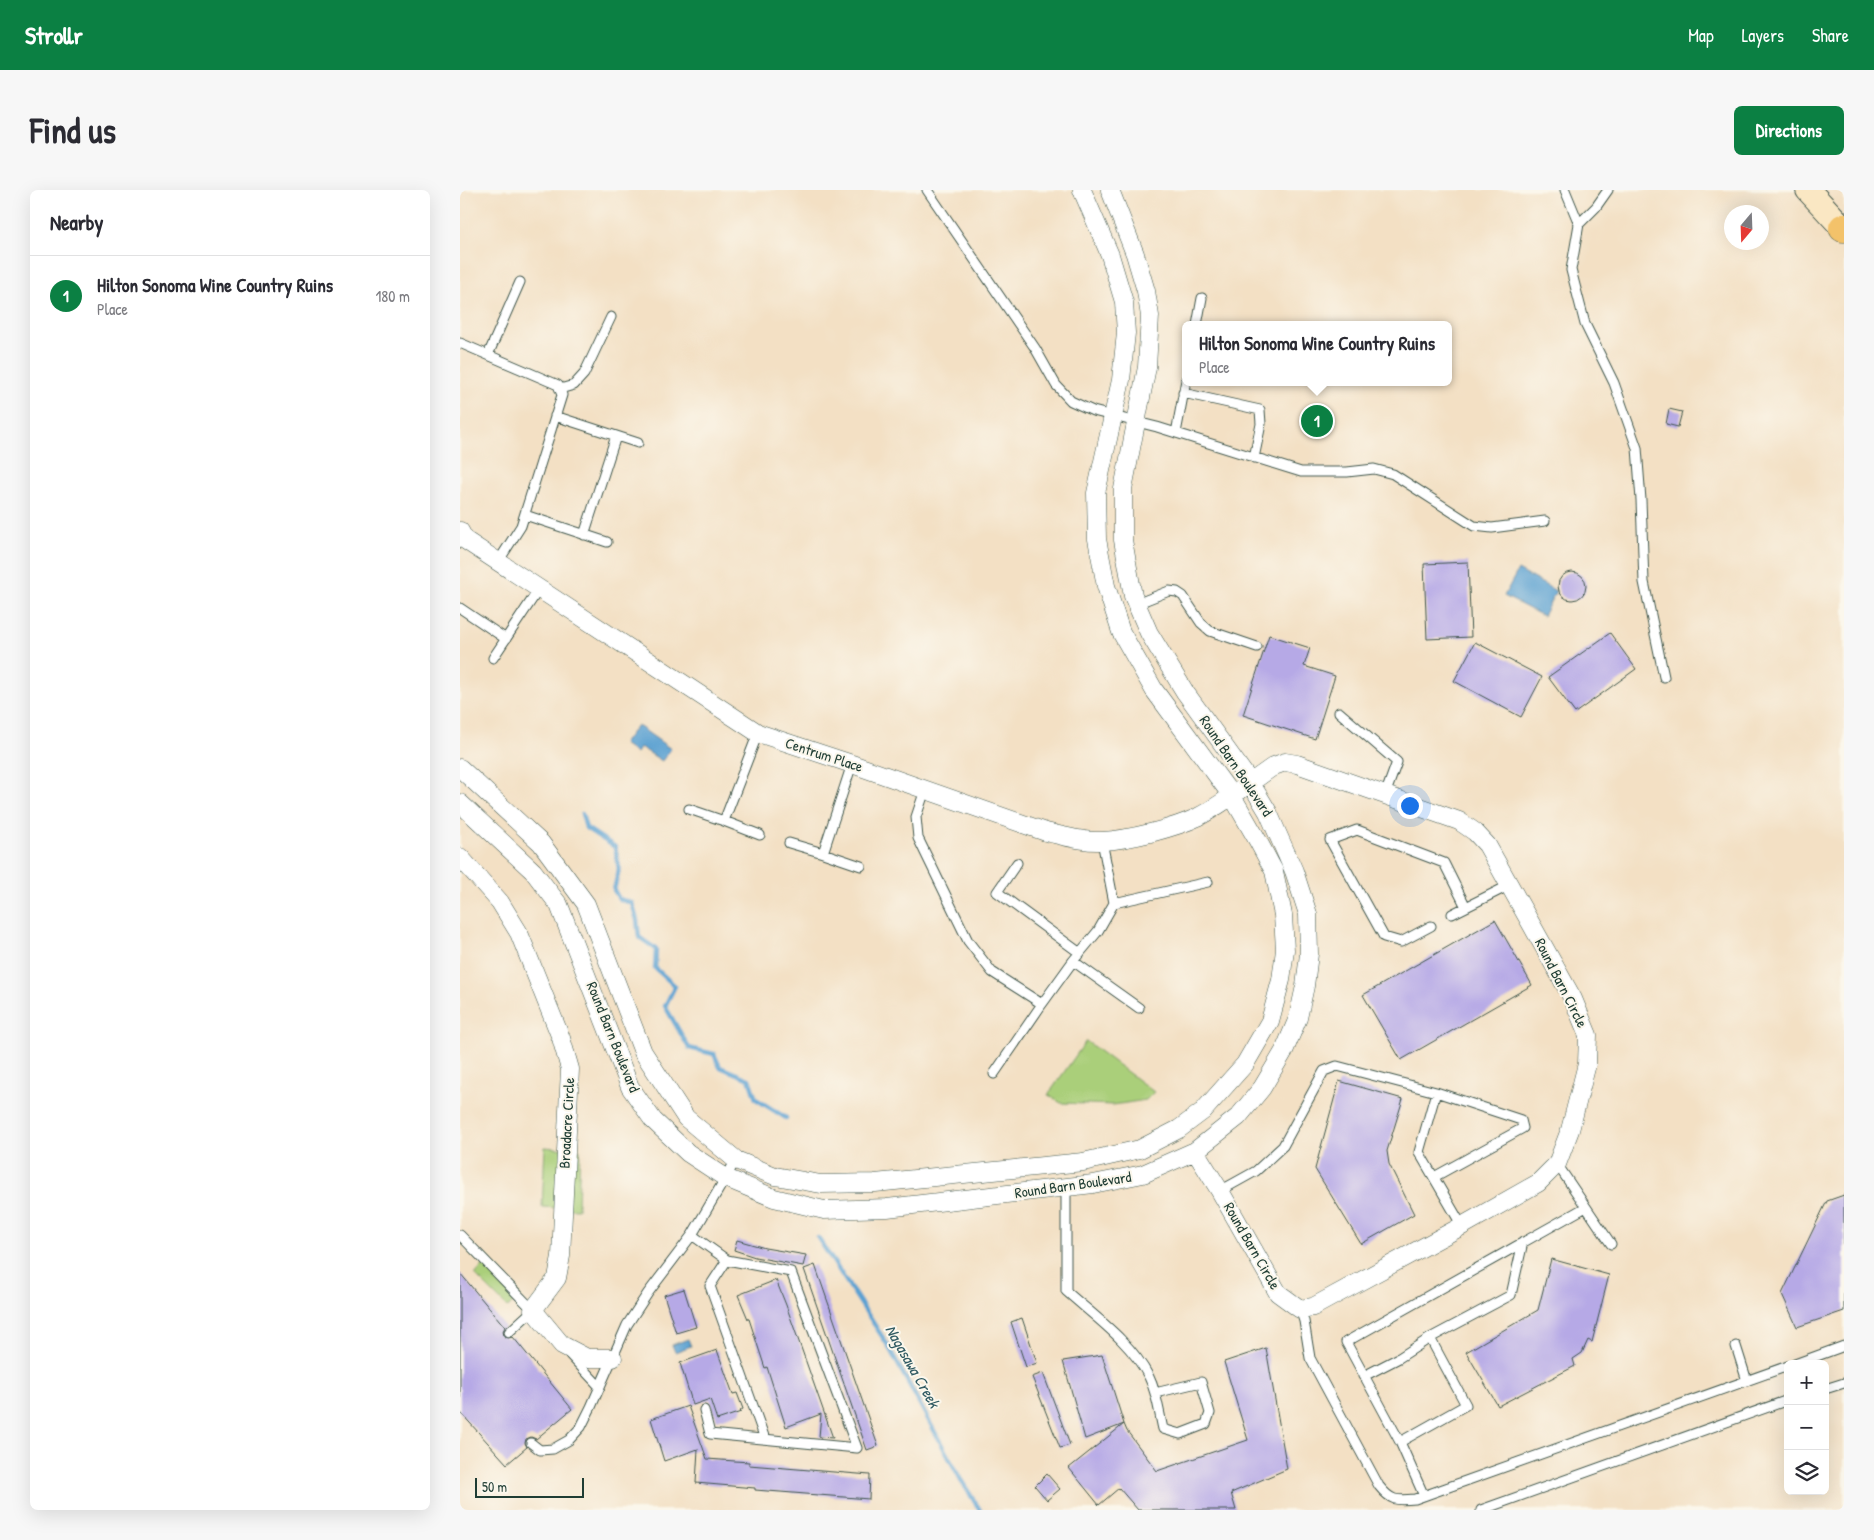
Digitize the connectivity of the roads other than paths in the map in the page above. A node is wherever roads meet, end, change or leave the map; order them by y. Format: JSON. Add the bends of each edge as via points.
{"nodes":[{"id":1,"x":927,"y":190,"type":"edge"},
{"id":2,"x":1082,"y":190,"type":"edge"},
{"id":3,"x":1110,"y":190,"type":"edge"},
{"id":4,"x":1565,"y":190,"type":"edge"},
{"id":5,"x":1608,"y":190,"type":"edge"},
{"id":6,"x":1808,"y":190,"type":"edge"},
{"id":7,"x":1579,"y":224,"type":"junction"},
{"id":8,"x":1844,"y":229,"type":"edge"},
{"id":9,"x":520,"y":282,"type":"dead end"},
{"id":10,"x":1202,"y":298,"type":"dead end"},
{"id":11,"x":610,"y":317,"type":"dead end"},
{"id":12,"x":1198,"y":321,"type":"edge"},
{"id":13,"x":460,"y":343,"type":"edge"},
{"id":14,"x":488,"y":355,"type":"junction"},
{"id":15,"x":1185,"y":386,"type":"edge"},
{"id":16,"x":560,"y":390,"type":"junction"},
{"id":17,"x":1183,"y":393,"type":"junction"},
{"id":18,"x":555,"y":416,"type":"junction"},
{"id":19,"x":1112,"y":417,"type":"junction"},
{"id":20,"x":1136,"y":422,"type":"junction"},
{"id":21,"x":1176,"y":433,"type":"junction"},
{"id":22,"x":616,"y":436,"type":"junction"},
{"id":23,"x":638,"y":443,"type":"dead end"},
{"id":24,"x":1254,"y":458,"type":"junction"},
{"id":25,"x":525,"y":515,"type":"junction"},
{"id":26,"x":1545,"y":521,"type":"dead end"},
{"id":27,"x":460,"y":531,"type":"edge"},
{"id":28,"x":584,"y":534,"type":"junction"},
{"id":29,"x":607,"y":542,"type":"dead end"},
{"id":30,"x":498,"y":562,"type":"junction"},
{"id":31,"x":539,"y":589,"type":"junction"},
{"id":32,"x":1136,"y":604,"type":"junction"},
{"id":33,"x":460,"y":608,"type":"edge"},
{"id":34,"x":506,"y":639,"type":"junction"},
{"id":35,"x":1257,"y":647,"type":"dead end"},
{"id":36,"x":493,"y":658,"type":"dead end"},
{"id":37,"x":1664,"y":677,"type":"dead end"},
{"id":38,"x":1339,"y":712,"type":"dead end"},
{"id":39,"x":758,"y":733,"type":"junction"},
{"id":40,"x":852,"y":764,"type":"junction"},
{"id":41,"x":460,"y":768,"type":"edge"},
{"id":42,"x":1250,"y":782,"type":"junction"},
{"id":43,"x":925,"y":790,"type":"junction"},
{"id":44,"x":1385,"y":794,"type":"junction"},
{"id":45,"x":1232,"y":796,"type":"junction"},
{"id":46,"x":460,"y":803,"type":"edge"},
{"id":47,"x":689,"y":810,"type":"dead end"},
{"id":48,"x":724,"y":821,"type":"junction"},
{"id":49,"x":760,"y":834,"type":"dead end"},
{"id":50,"x":1102,"y":841,"type":"junction"},
{"id":51,"x":790,"y":843,"type":"dead end"},
{"id":52,"x":823,"y":853,"type":"junction"},
{"id":53,"x":460,"y":857,"type":"edge"},
{"id":54,"x":1017,"y":863,"type":"dead end"},
{"id":55,"x":861,"y":866,"type":"dead end"},
{"id":56,"x":1208,"y":882,"type":"dead end"},
{"id":57,"x":1510,"y":885,"type":"junction"},
{"id":58,"x":1114,"y":903,"type":"junction"},
{"id":59,"x":1466,"y":907,"type":"junction"},
{"id":60,"x":1452,"y":914,"type":"dead end"},
{"id":61,"x":1431,"y":926,"type":"dead end"},
{"id":62,"x":1080,"y":953,"type":"junction"},
{"id":63,"x":1073,"y":961,"type":"junction"},
{"id":64,"x":1042,"y":1004,"type":"junction"},
{"id":65,"x":1139,"y":1008,"type":"dead end"},
{"id":66,"x":994,"y":1074,"type":"dead end"},
{"id":67,"x":1436,"y":1092,"type":"junction"},
{"id":68,"x":1195,"y":1151,"type":"junction"},
{"id":69,"x":736,"y":1160,"type":"junction"},
{"id":70,"x":1558,"y":1164,"type":"junction"},
{"id":71,"x":1434,"y":1177,"type":"junction"},
{"id":72,"x":726,"y":1178,"type":"junction"},
{"id":73,"x":1066,"y":1188,"type":"junction"},
{"id":74,"x":1220,"y":1190,"type":"junction"},
{"id":75,"x":1586,"y":1207,"type":"junction"},
{"id":76,"x":1462,"y":1226,"type":"junction"},
{"id":77,"x":460,"y":1235,"type":"edge"},
{"id":78,"x":692,"y":1235,"type":"junction"},
{"id":79,"x":1524,"y":1242,"type":"junction"},
{"id":80,"x":1611,"y":1244,"type":"dead end"},
{"id":81,"x":727,"y":1260,"type":"junction"},
{"id":82,"x":1300,"y":1309,"type":"junction"},
{"id":83,"x":533,"y":1310,"type":"junction"},
{"id":84,"x":509,"y":1332,"type":"dead end"},
{"id":85,"x":1430,"y":1338,"type":"junction"},
{"id":86,"x":562,"y":1345,"type":"junction"},
{"id":87,"x":1736,"y":1346,"type":"dead end"},
{"id":88,"x":1844,"y":1346,"type":"edge"},
{"id":89,"x":613,"y":1358,"type":"junction"},
{"id":90,"x":1806,"y":1360,"type":"edge"},
{"id":91,"x":1784,"y":1367,"type":"edge"},
{"id":92,"x":1364,"y":1376,"type":"junction"},
{"id":93,"x":1747,"y":1381,"type":"junction"},
{"id":94,"x":1844,"y":1383,"type":"edge"},
{"id":95,"x":600,"y":1387,"type":"junction"},
{"id":96,"x":1829,"y":1388,"type":"edge"},
{"id":97,"x":1155,"y":1393,"type":"junction"},
{"id":98,"x":1784,"y":1401,"type":"edge"},
{"id":99,"x":704,"y":1410,"type":"dead end"},
{"id":100,"x":765,"y":1439,"type":"junction"},
{"id":101,"x":1400,"y":1442,"type":"junction"},
{"id":102,"x":531,"y":1443,"type":"dead end"},
{"id":103,"x":1424,"y":1496,"type":"junction"},
{"id":104,"x":1481,"y":1510,"type":"edge"}],
"edges":[{"from":1,"to":19,"type":"lane","via":[[1035,348],[1056,386],[1071,401]]},
{"from":2,"to":19,"type":"street","name":"Round Barn Boulevard","via":[[1110,255],[1124,302],[1126,334],[1121,380]]},
{"from":3,"to":20,"type":"street","name":"Round Barn Boulevard","via":[[1135,254],[1150,316],[1147,367]]},
{"from":4,"to":7,"type":"lane"},
{"from":5,"to":7,"type":"lane"},
{"from":6,"to":8,"type":"main road"},
{"from":7,"to":37,"type":"lane","via":[[1571,270],[1585,324],[1614,383],[1636,448],[1644,582]]},
{"from":9,"to":14,"type":"lane"},
{"from":10,"to":12,"type":"lane"},
{"from":11,"to":16,"type":"lane","via":[[584,374],[574,385]]},
{"from":13,"to":14,"type":"lane"},
{"from":14,"to":16,"type":"lane","via":[[558,385]]},
{"from":15,"to":17,"type":"lane"},
{"from":16,"to":18,"type":"lane","via":[[562,395]]},
{"from":17,"to":21,"type":"lane"},
{"from":17,"to":24,"type":"lane","via":[[1260,410],[1261,424]]},
{"from":18,"to":22,"type":"lane"},
{"from":18,"to":25,"type":"lane"},
{"from":19,"to":20,"type":"lane"},
{"from":19,"to":45,"type":"street","name":"Round Barn Boulevard","via":[[1096,493],[1097,539],[1106,586],[1121,632],[1154,690]]},
{"from":20,"to":21,"type":"lane"},
{"from":20,"to":32,"type":"street","name":"Round Barn Boulevard","via":[[1122,489],[1122,540]]},
{"from":21,"to":24,"type":"lane"},
{"from":22,"to":23,"type":"lane"},
{"from":22,"to":28,"type":"lane"},
{"from":24,"to":26,"type":"lane","via":[[1301,472],[1374,469],[1393,474],[1474,526],[1492,528]]},
{"from":25,"to":28,"type":"lane"},
{"from":25,"to":30,"type":"lane","via":[[515,538]]},
{"from":27,"to":30,"type":"street","name":"Centrum Place","via":[[465,540]]},
{"from":28,"to":29,"type":"lane"},
{"from":30,"to":31,"type":"street","name":"Centrum Place"},
{"from":31,"to":34,"type":"lane"},
{"from":31,"to":39,"type":"street","name":"Centrum Place"},
{"from":32,"to":35,"type":"lane","via":[[1169,591],[1177,592],[1210,631]]},
{"from":32,"to":42,"type":"street","name":"Round Barn Boulevard","via":[[1149,633],[1185,692]]},
{"from":33,"to":34,"type":"lane"},
{"from":34,"to":36,"type":"lane"},
{"from":38,"to":44,"type":"lane","via":[[1397,762]]},
{"from":39,"to":40,"type":"street","name":"Centrum Place"},
{"from":39,"to":48,"type":"lane"},
{"from":40,"to":43,"type":"street","name":"Centrum Place"},
{"from":40,"to":52,"type":"lane"},
{"from":41,"to":69,"type":"street","name":"Round Barn Boulevard","via":[[541,843],[586,904],[643,1052],[686,1118]]},
{"from":42,"to":44,"type":"street","name":"Round Barn Circle","via":[[1285,762]]},
{"from":42,"to":45,"type":"street","name":"Round Barn Circle"},
{"from":42,"to":68,"type":"street","name":"Round Barn Boulevard","via":[[1276,829],[1308,914],[1309,954],[1305,986],[1298,1018],[1284,1051],[1262,1088],[1238,1116]]},
{"from":43,"to":50,"type":"street","name":"Centrum Place","via":[[1046,832]]},
{"from":43,"to":64,"type":"lane","via":[[916,817],[918,838],[968,941],[992,972]]},
{"from":44,"to":57,"type":"street","name":"Round Barn Circle","via":[[1459,821],[1475,832],[1488,845]]},
{"from":45,"to":50,"type":"street","name":"Centrum Place","via":[[1197,818],[1148,833]]},
{"from":45,"to":69,"type":"street","name":"Round Barn Boulevard","via":[[1274,871],[1284,924],[1281,980],[1270,1021],[1245,1064],[1203,1111],[1179,1130],[1140,1149],[1083,1162],[875,1183],[821,1184],[775,1176]]},
{"from":46,"to":72,"type":"street","name":"Round Barn Boulevard","via":[[533,871],[559,905],[630,1087],[653,1120],[688,1153]]},
{"from":47,"to":48,"type":"lane"},
{"from":48,"to":49,"type":"lane"},
{"from":50,"to":58,"type":"lane"},
{"from":51,"to":52,"type":"lane"},
{"from":52,"to":55,"type":"lane"},
{"from":53,"to":83,"type":"street","name":"Broadacre Circle","via":[[500,902],[519,933],[570,1069],[561,1256],[557,1278]]},
{"from":54,"to":62,"type":"lane","via":[[997,892]]},
{"from":56,"to":58,"type":"lane"},
{"from":57,"to":59,"type":"lane"},
{"from":57,"to":70,"type":"street","name":"Round Barn Circle","via":[[1573,999],[1588,1035],[1587,1064]]},
{"from":58,"to":62,"type":"lane","via":[[1098,931]]},
{"from":59,"to":60,"type":"lane"},
{"from":59,"to":61,"type":"lane","via":[[1444,863],[1357,830],[1330,840],[1384,937],[1401,942]]},
{"from":62,"to":63,"type":"lane"},
{"from":63,"to":64,"type":"lane"},
{"from":63,"to":65,"type":"lane"},
{"from":64,"to":66,"type":"lane"},
{"from":67,"to":71,"type":"lane","via":[[1419,1152]]},
{"from":67,"to":71,"type":"lane","via":[[1521,1120],[1523,1128]]},
{"from":67,"to":74,"type":"lane","via":[[1337,1066],[1324,1071],[1283,1146],[1256,1171]]},
{"from":68,"to":73,"type":"street","name":"Round Barn Boulevard","via":[[1143,1174]]},
{"from":68,"to":74,"type":"street","name":"Round Barn Circle"},
{"from":69,"to":72,"type":"lane"},
{"from":70,"to":75,"type":"lane"},
{"from":70,"to":76,"type":"street","name":"Round Barn Circle","via":[[1538,1183]]},
{"from":71,"to":76,"type":"lane"},
{"from":72,"to":73,"type":"street","name":"Round Barn Boulevard","via":[[774,1198],[824,1210],[887,1208]]},
{"from":72,"to":78,"type":"lane"},
{"from":73,"to":97,"type":"lane","via":[[1066,1291],[1129,1348]]},
{"from":74,"to":82,"type":"street","name":"Round Barn Circle","via":[[1278,1294]]},
{"from":75,"to":79,"type":"lane"},
{"from":75,"to":80,"type":"lane"},
{"from":76,"to":82,"type":"street","name":"Round Barn Circle","via":[[1313,1306]]},
{"from":77,"to":83,"type":"lane"},
{"from":78,"to":81,"type":"lane"},
{"from":78,"to":89,"type":"lane","via":[[642,1301]]},
{"from":79,"to":85,"type":"lane","via":[[1511,1295]]},
{"from":79,"to":92,"type":"lane","via":[[1346,1342]]},
{"from":81,"to":100,"type":"lane","via":[[710,1286]]},
{"from":81,"to":100,"type":"lane","via":[[791,1272],[857,1448]]},
{"from":82,"to":103,"type":"lane","via":[[1310,1358],[1379,1486],[1397,1501]]},
{"from":83,"to":84,"type":"lane"},
{"from":83,"to":86,"type":"street"},
{"from":85,"to":92,"type":"lane"},
{"from":85,"to":101,"type":"lane","via":[[1466,1405]]},
{"from":86,"to":89,"type":"street","via":[[587,1358]]},
{"from":86,"to":95,"type":"lane"},
{"from":87,"to":93,"type":"lane"},
{"from":88,"to":90,"type":"lane"},
{"from":89,"to":95,"type":"lane"},
{"from":91,"to":93,"type":"lane"},
{"from":92,"to":101,"type":"lane"},
{"from":93,"to":103,"type":"lane"},
{"from":94,"to":96,"type":"lane"},
{"from":95,"to":102,"type":"lane","via":[[581,1427],[570,1440],[553,1449],[540,1450]]},
{"from":97,"to":97,"type":"lane","via":[[1163,1429],[1180,1434],[1206,1424],[1210,1413],[1201,1382]]},
{"from":98,"to":104,"type":"lane"},
{"from":99,"to":100,"type":"lane","via":[[710,1434]]},
{"from":101,"to":103,"type":"lane"}]}
